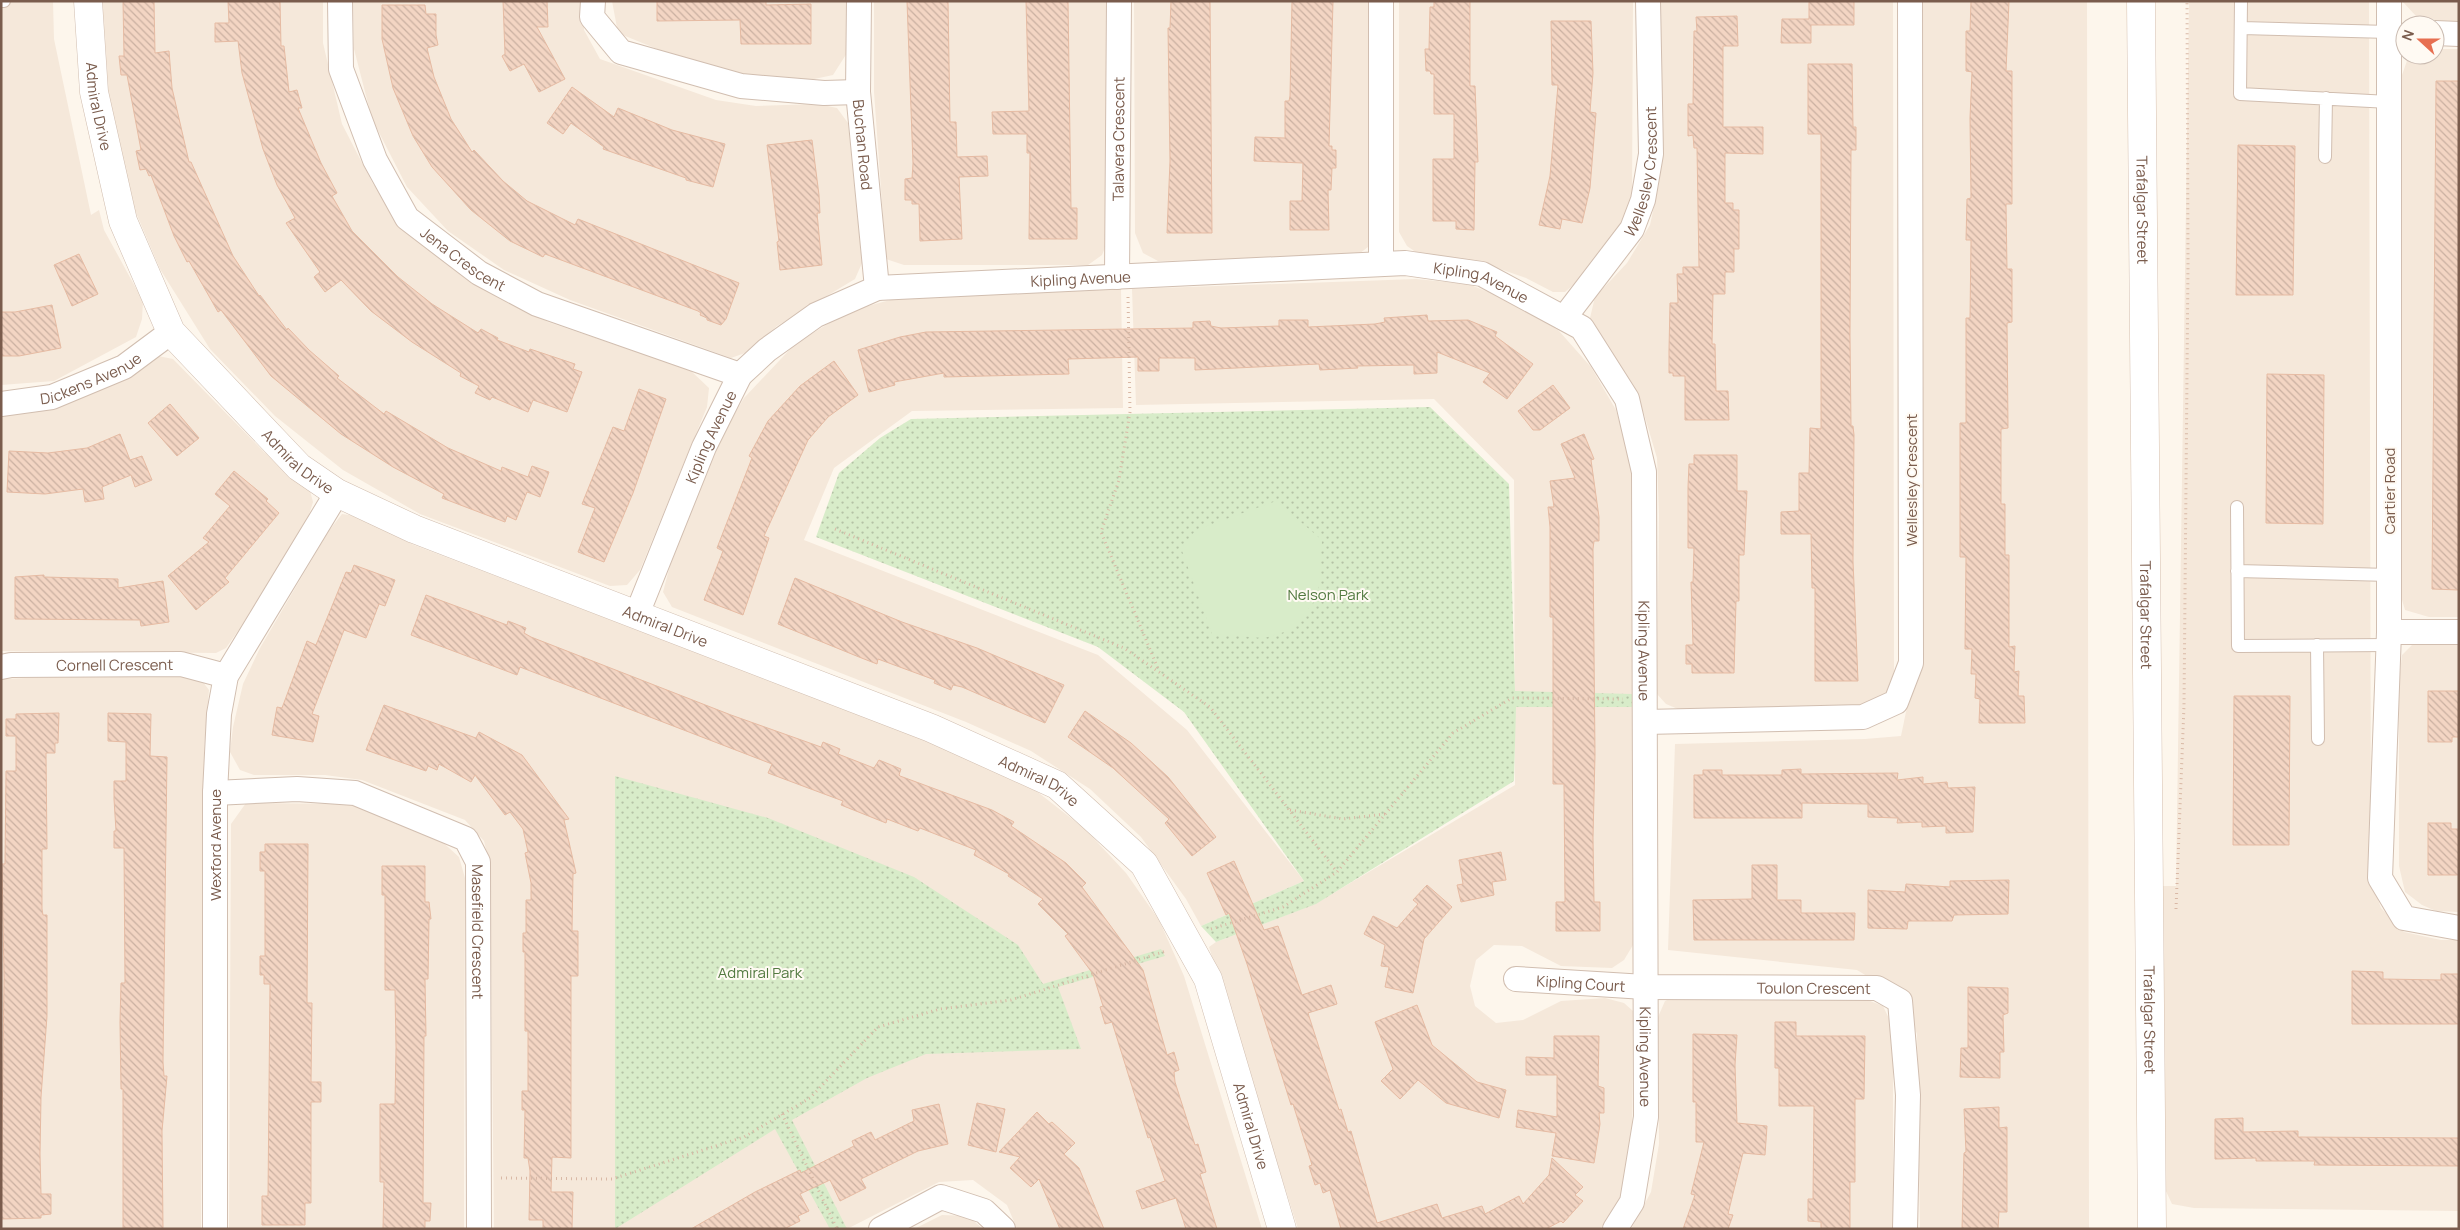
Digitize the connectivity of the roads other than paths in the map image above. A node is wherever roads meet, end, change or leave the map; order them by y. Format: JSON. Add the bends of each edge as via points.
{"nodes":[{"id":1,"x":88,"y":1,"type":"edge"},
{"id":2,"x":340,"y":1,"type":"edge"},
{"id":3,"x":593,"y":1,"type":"edge"},
{"id":4,"x":859,"y":1,"type":"edge"},
{"id":5,"x":1119,"y":1,"type":"edge"},
{"id":6,"x":1381,"y":1,"type":"edge"},
{"id":7,"x":1648,"y":1,"type":"edge"},
{"id":8,"x":1910,"y":1,"type":"edge"},
{"id":9,"x":2141,"y":1,"type":"edge"},
{"id":10,"x":2241,"y":1,"type":"edge"},
{"id":11,"x":2389,"y":1,"type":"edge"},
{"id":12,"x":2395,"y":24,"type":"edge"},
{"id":13,"x":2242,"y":28,"type":"junction"},
{"id":14,"x":2395,"y":32,"type":"edge"},
{"id":15,"x":2445,"y":33,"type":"edge"},
{"id":16,"x":2459,"y":34,"type":"edge"},
{"id":17,"x":2395,"y":50,"type":"edge"},
{"id":18,"x":858,"y":92,"type":"junction"},
{"id":19,"x":2326,"y":98,"type":"junction"},
{"id":20,"x":2389,"y":102,"type":"junction"},
{"id":21,"x":2325,"y":157,"type":"dead end"},
{"id":22,"x":1381,"y":264,"type":"junction"},
{"id":23,"x":1122,"y":287,"type":"junction"},
{"id":24,"x":877,"y":288,"type":"junction"},
{"id":25,"x":1564,"y":318,"type":"junction"},
{"id":26,"x":171,"y":332,"type":"junction"},
{"id":27,"x":740,"y":375,"type":"junction"},
{"id":28,"x":1,"y":404,"type":"edge"},
{"id":29,"x":337,"y":493,"type":"junction"},
{"id":30,"x":2236,"y":507,"type":"dead end"},
{"id":31,"x":2237,"y":571,"type":"junction"},
{"id":32,"x":2389,"y":575,"type":"junction"},
{"id":33,"x":637,"y":614,"type":"junction"},
{"id":34,"x":2459,"y":632,"type":"edge"},
{"id":35,"x":2388,"y":638,"type":"junction"},
{"id":36,"x":2317,"y":645,"type":"junction"},
{"id":37,"x":1,"y":667,"type":"edge"},
{"id":38,"x":226,"y":676,"type":"junction"},
{"id":39,"x":1645,"y":722,"type":"junction"},
{"id":40,"x":2318,"y":739,"type":"dead end"},
{"id":41,"x":215,"y":792,"type":"junction"},
{"id":42,"x":2459,"y":928,"type":"edge"},
{"id":43,"x":1516,"y":980,"type":"dead end"},
{"id":44,"x":1645,"y":987,"type":"junction"},
{"id":45,"x":215,"y":1229,"type":"edge"},
{"id":46,"x":479,"y":1229,"type":"edge"},
{"id":47,"x":881,"y":1229,"type":"edge"},
{"id":48,"x":1003,"y":1229,"type":"edge"},
{"id":49,"x":1282,"y":1229,"type":"edge"},
{"id":50,"x":1615,"y":1229,"type":"edge"},
{"id":51,"x":1905,"y":1229,"type":"edge"},
{"id":52,"x":2152,"y":1229,"type":"edge"}],
"edges":[{"from":1,"to":26,"type":"street","name":"Admiral Drive","via":[[94,92],[123,221]]},
{"from":2,"to":27,"type":"street","name":"Jena Crescent","via":[[341,69],[375,160],[407,218],[479,273],[537,304]]},
{"from":3,"to":18,"type":"street","via":[[592,17],[621,52],[741,86],[824,93]]},
{"from":4,"to":18,"type":"street","name":"Buchan Road"},
{"from":5,"to":23,"type":"street","name":"Talavera Crescent"},
{"from":6,"to":22,"type":"street"},
{"from":7,"to":25,"type":"street","name":"Wellesley Crescent","via":[[1651,154],[1643,200],[1632,229]]},
{"from":8,"to":39,"type":"street","name":"Wellesley Crescent","via":[[1911,663],[1896,702],[1864,717]]},
{"from":9,"to":52,"type":"street","name":"Trafalgar Street"},
{"from":10,"to":13,"type":"lane"},
{"from":11,"to":12,"type":"street","name":"Cartier Road"},
{"from":13,"to":14,"type":"lane"},
{"from":13,"to":19,"type":"lane","via":[[2240,94]]},
{"from":15,"to":16,"type":"street"},
{"from":17,"to":20,"type":"street","name":"Cartier Road"},
{"from":18,"to":24,"type":"street","name":"Buchan Road"},
{"from":19,"to":20,"type":"lane"},
{"from":19,"to":21,"type":"lane"},
{"from":20,"to":32,"type":"street","name":"Cartier Road"},
{"from":22,"to":23,"type":"street","name":"Kipling Avenue"},
{"from":22,"to":25,"type":"street","name":"Kipling Avenue","via":[[1405,263],[1482,274]]},
{"from":23,"to":24,"type":"street","name":"Kipling Avenue"},
{"from":24,"to":27,"type":"street","name":"Kipling Avenue","via":[[816,314],[767,350]]},
{"from":25,"to":39,"type":"street","name":"Kipling Avenue","via":[[1582,328],[1627,399],[1644,472]]},
{"from":26,"to":28,"type":"street","name":"Dickens Avenue","via":[[124,367],[52,396]]},
{"from":26,"to":29,"type":"street","name":"Admiral Drive","via":[[299,467]]},
{"from":27,"to":33,"type":"street","name":"Kipling Avenue","via":[[704,447]]},
{"from":29,"to":33,"type":"street","name":"Admiral Drive","via":[[414,529]]},
{"from":29,"to":38,"type":"street","name":"Wexford Avenue"},
{"from":30,"to":31,"type":"lane"},
{"from":31,"to":32,"type":"lane"},
{"from":31,"to":36,"type":"lane","via":[[2238,646]]},
{"from":32,"to":35,"type":"street","name":"Cartier Road"},
{"from":33,"to":49,"type":"street","name":"Admiral Drive","via":[[931,728],[1057,785],[1144,864],[1208,979]]},
{"from":34,"to":35,"type":"street"},
{"from":35,"to":36,"type":"lane"},
{"from":35,"to":42,"type":"street","name":"Cartier Road","via":[[2380,878],[2404,918]]},
{"from":36,"to":40,"type":"lane"},
{"from":37,"to":38,"type":"street","name":"Cornell Crescent","via":[[181,664]]},
{"from":38,"to":41,"type":"street","name":"Wexford Avenue","via":[[219,714]]},
{"from":39,"to":44,"type":"street","name":"Kipling Avenue"},
{"from":41,"to":45,"type":"street","name":"Wexford Avenue"},
{"from":41,"to":46,"type":"street","name":"Masefield Crescent","via":[[298,789],[355,793],[466,839],[478,862]]},
{"from":43,"to":44,"type":"street","name":"Kipling Court"},
{"from":44,"to":50,"type":"street","name":"Kipling Avenue","via":[[1646,1117],[1632,1202]]},
{"from":44,"to":51,"type":"street","name":"Toulon Crescent","via":[[1877,988],[1900,1001],[1908,1095]]},
{"from":47,"to":48,"type":"street","via":[[941,1197],[984,1211]]}]}
